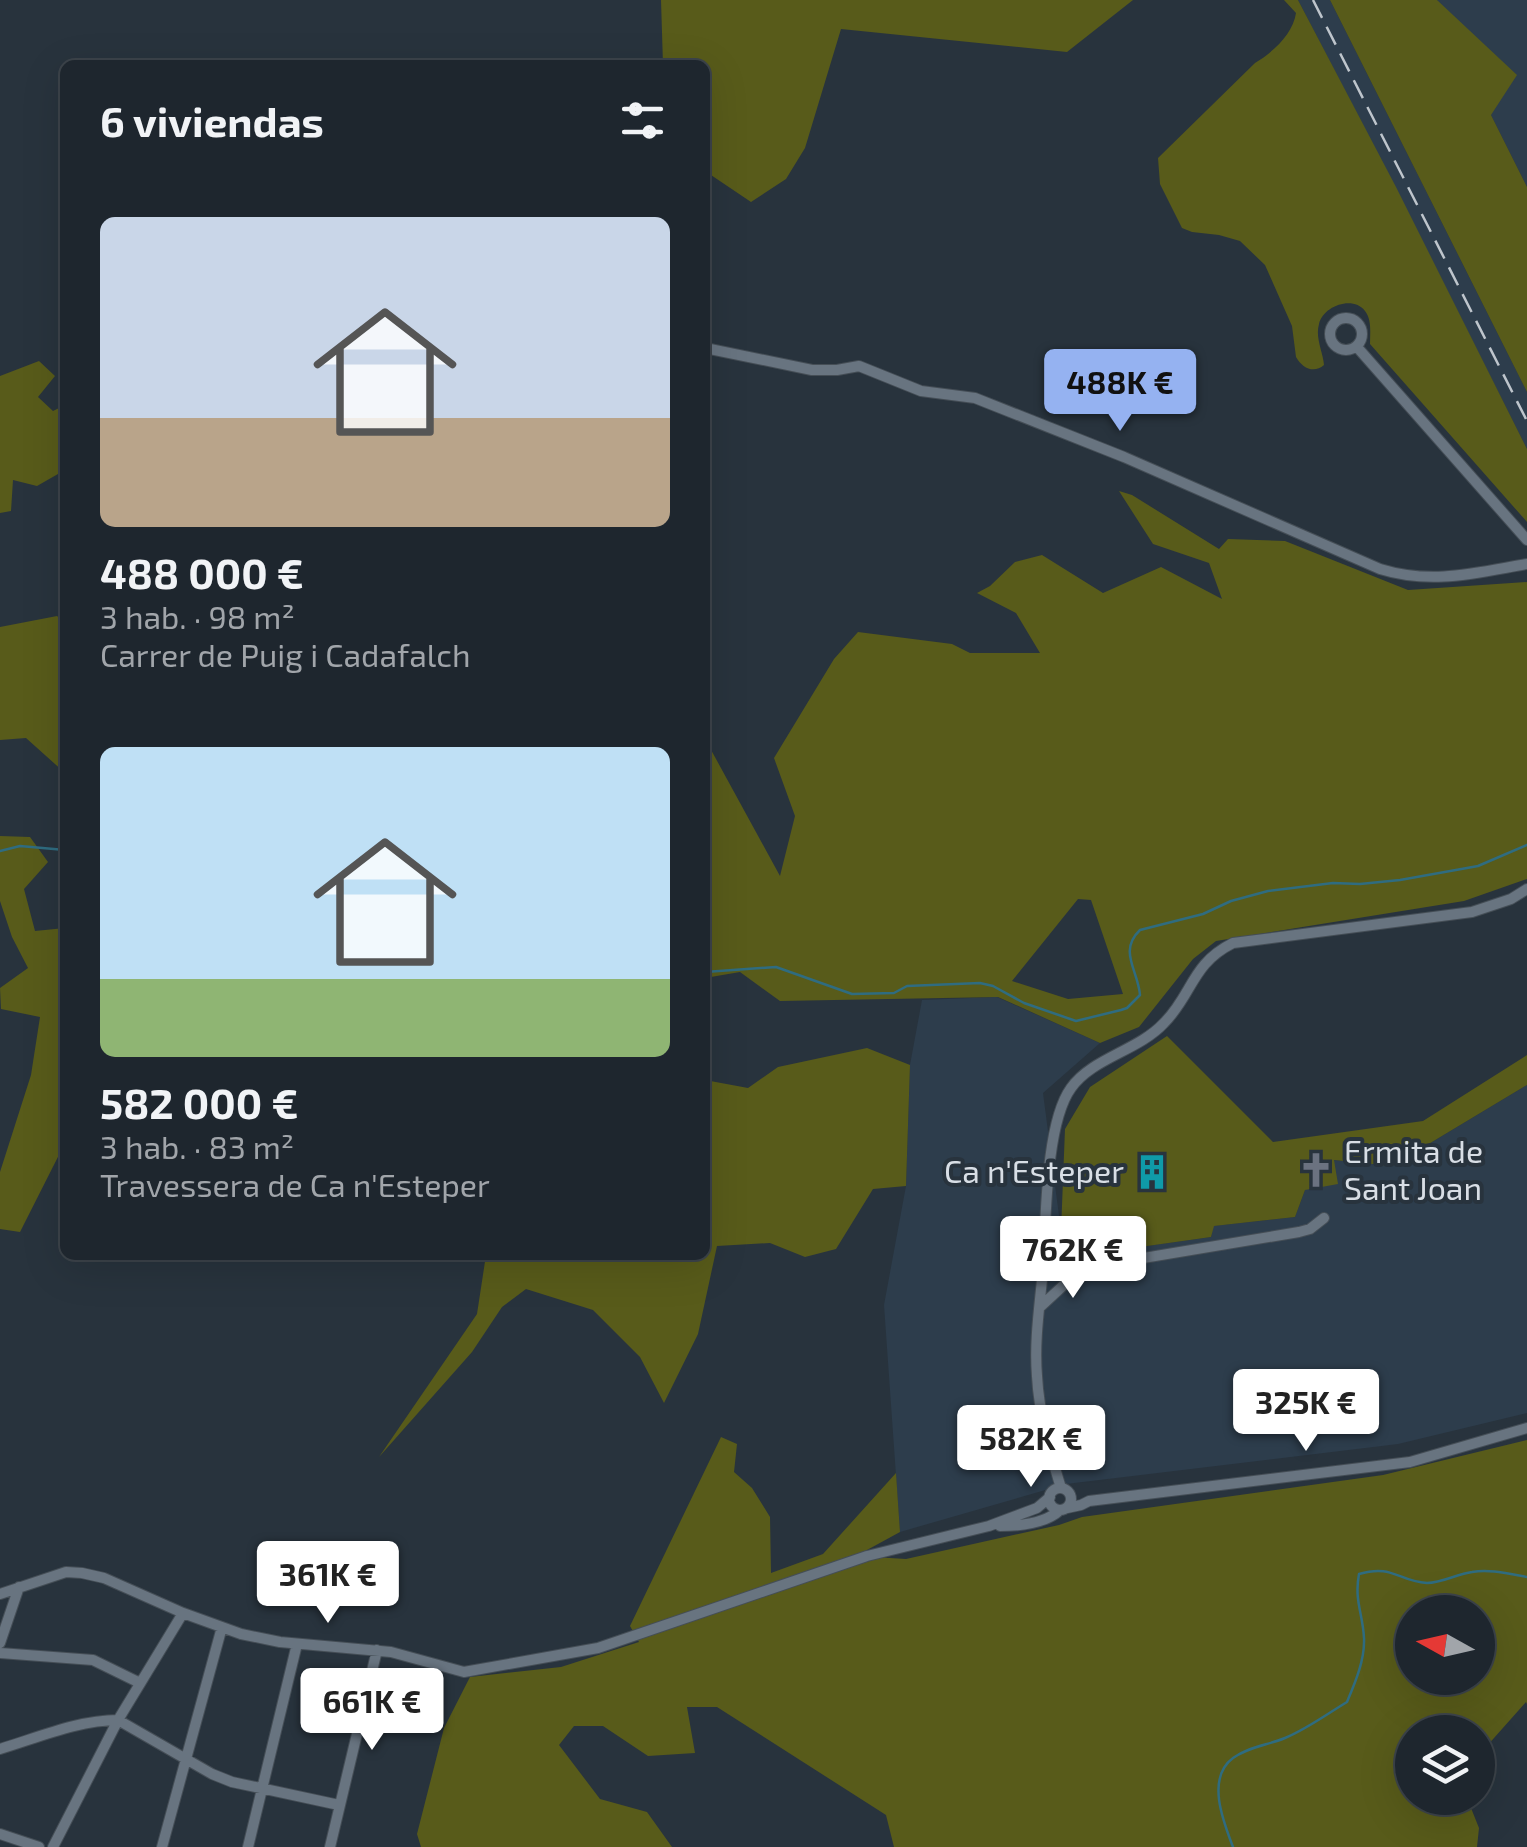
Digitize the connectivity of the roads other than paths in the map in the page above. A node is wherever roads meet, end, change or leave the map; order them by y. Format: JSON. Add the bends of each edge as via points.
{"nodes":[{"id":1,"x":1357,"y":347,"type":"dead end"},
{"id":2,"x":710,"y":349,"type":"edge"},
{"id":3,"x":1527,"y":540,"type":"edge"},
{"id":4,"x":1527,"y":564,"type":"edge"},
{"id":5,"x":1527,"y":889,"type":"edge"},
{"id":6,"x":1324,"y":1218,"type":"dead end"},
{"id":7,"x":1046,"y":1223,"type":"junction"},
{"id":8,"x":1085,"y":1265,"type":"junction"},
{"id":9,"x":1043,"y":1271,"type":"junction"},
{"id":10,"x":1039,"y":1307,"type":"junction"},
{"id":11,"x":1527,"y":1428,"type":"edge"},
{"id":12,"x":1058,"y":1493,"type":"junction"},
{"id":13,"x":1088,"y":1500,"type":"junction"},
{"id":14,"x":1064,"y":1509,"type":"junction"},
{"id":15,"x":989,"y":1526,"type":"junction"},
{"id":16,"x":19,"y":1587,"type":"junction"},
{"id":17,"x":0,"y":1594,"type":"edge"},
{"id":18,"x":183,"y":1613,"type":"junction"},
{"id":19,"x":222,"y":1627,"type":"junction"},
{"id":20,"x":0,"y":1643,"type":"edge"},
{"id":21,"x":297,"y":1644,"type":"junction"},
{"id":22,"x":377,"y":1650,"type":"junction"},
{"id":23,"x":0,"y":1654,"type":"edge"},
{"id":24,"x":140,"y":1683,"type":"junction"},
{"id":25,"x":118,"y":1720,"type":"junction"},
{"id":26,"x":0,"y":1749,"type":"edge"},
{"id":27,"x":185,"y":1757,"type":"junction"},
{"id":28,"x":262,"y":1790,"type":"junction"},
{"id":29,"x":339,"y":1805,"type":"junction"},
{"id":30,"x":0,"y":1834,"type":"edge"},
{"id":31,"x":38,"y":1847,"type":"edge"},
{"id":32,"x":53,"y":1847,"type":"edge"},
{"id":33,"x":162,"y":1847,"type":"edge"},
{"id":34,"x":248,"y":1847,"type":"edge"},
{"id":35,"x":330,"y":1847,"type":"edge"}],
"edges":[{"from":1,"to":3,"type":"street"},
{"from":2,"to":4,"type":"street","via":[[812,370],[859,366],[921,391],[975,398],[1402,576],[1448,578]]},
{"from":5,"to":7,"type":"street","via":[[1472,912],[1252,939],[1220,950],[1160,1028],[1073,1084],[1052,1142]]},
{"from":6,"to":8,"type":"street","via":[[1300,1232]]},
{"from":7,"to":8,"type":"street"},
{"from":7,"to":9,"type":"street"},
{"from":8,"to":9,"type":"street"},
{"from":8,"to":10,"type":"street"},
{"from":9,"to":10,"type":"street"},
{"from":10,"to":12,"type":"street","via":[[1037,1380]]},
{"from":11,"to":13,"type":"street","via":[[1410,1462]]},
{"from":12,"to":13,"type":"street"},
{"from":12,"to":14,"type":"street","via":[[1071,1502]]},
{"from":12,"to":14,"type":"street","via":[[1052,1506]]},
{"from":12,"to":15,"type":"street"},
{"from":13,"to":14,"type":"street"},
{"from":14,"to":15,"type":"street","via":[[1020,1526]]},
{"from":15,"to":22,"type":"street","via":[[867,1556],[598,1648],[464,1672]]},
{"from":16,"to":17,"type":"street"},
{"from":16,"to":18,"type":"street","via":[[82,1573]]},
{"from":16,"to":20,"type":"street"},
{"from":18,"to":19,"type":"street"},
{"from":18,"to":24,"type":"street"},
{"from":19,"to":21,"type":"street"},
{"from":19,"to":27,"type":"street"},
{"from":21,"to":22,"type":"street"},
{"from":21,"to":28,"type":"street"},
{"from":22,"to":29,"type":"street"},
{"from":23,"to":24,"type":"street","via":[[93,1660]]},
{"from":24,"to":25,"type":"street"},
{"from":25,"to":26,"type":"street"},
{"from":25,"to":27,"type":"street"},
{"from":25,"to":32,"type":"street"},
{"from":27,"to":28,"type":"street"},
{"from":27,"to":33,"type":"street"},
{"from":28,"to":29,"type":"street"},
{"from":28,"to":34,"type":"street"},
{"from":29,"to":35,"type":"street"},
{"from":30,"to":31,"type":"street"}]}
